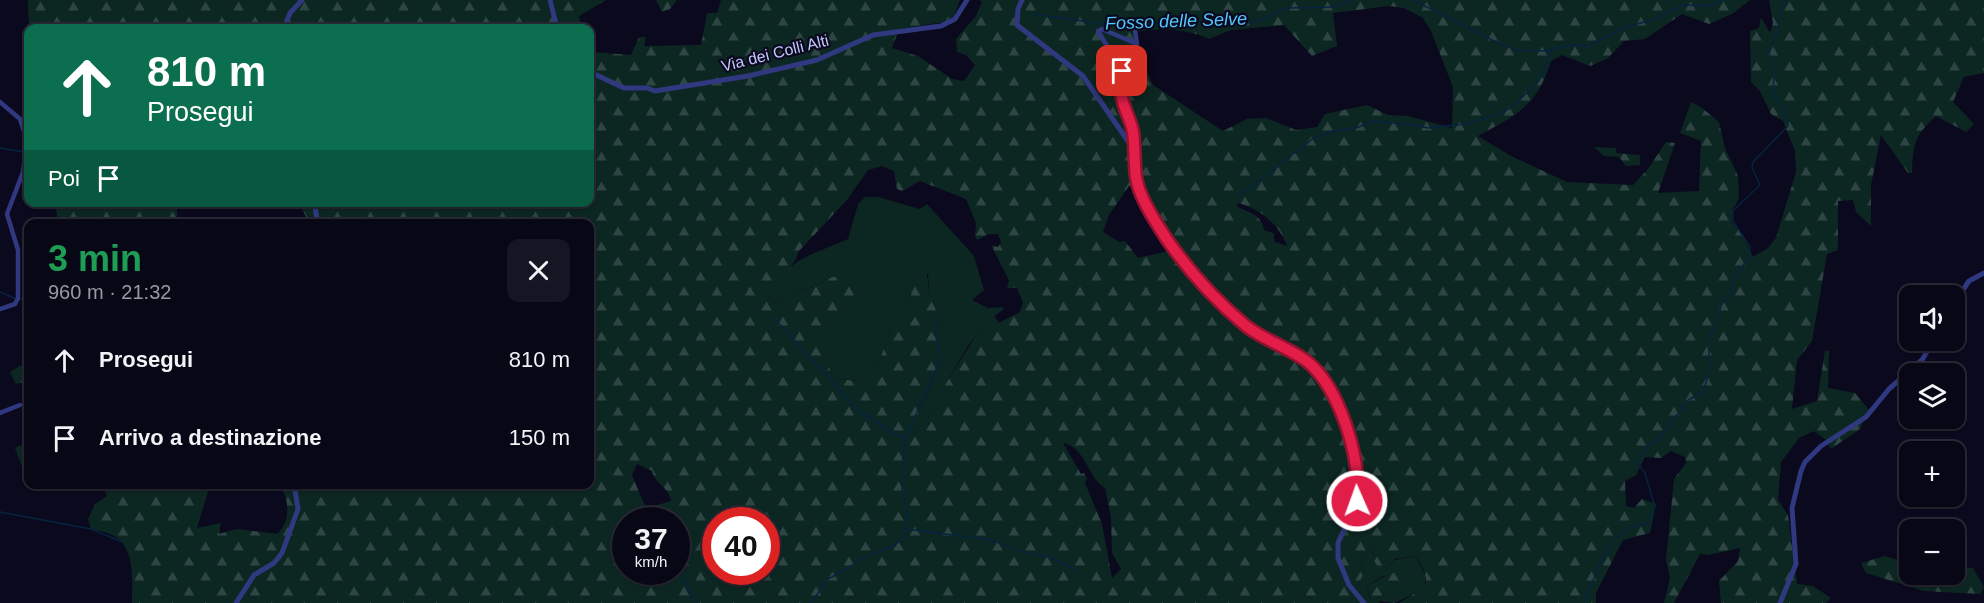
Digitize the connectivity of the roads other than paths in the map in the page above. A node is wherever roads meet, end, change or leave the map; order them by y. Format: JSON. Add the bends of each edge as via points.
{"nodes":[{"id":1,"x":302,"y":0,"type":"edge"},
{"id":2,"x":550,"y":0,"type":"edge"},
{"id":3,"x":966,"y":0,"type":"edge"},
{"id":4,"x":1022,"y":0,"type":"edge"},
{"id":5,"x":286,"y":24,"type":"edge"},
{"id":6,"x":556,"y":24,"type":"edge"},
{"id":7,"x":1136,"y":30,"type":"dead end"},
{"id":8,"x":594,"y":74,"type":"edge"},
{"id":9,"x":0,"y":102,"type":"edge"},
{"id":10,"x":24,"y":132,"type":"edge"},
{"id":11,"x":1132,"y":147,"type":"junction"},
{"id":12,"x":24,"y":164,"type":"edge"},
{"id":13,"x":1984,"y":273,"type":"edge"},
{"id":14,"x":1965,"y":287,"type":"edge"},
{"id":15,"x":0,"y":309,"type":"edge"},
{"id":16,"x":1927,"y":351,"type":"edge"},
{"id":17,"x":20,"y":405,"type":"dead end"},
{"id":18,"x":0,"y":413,"type":"edge"},
{"id":19,"x":295,"y":489,"type":"edge"},
{"id":20,"x":236,"y":603,"type":"edge"},
{"id":21,"x":1364,"y":603,"type":"edge"},
{"id":22,"x":1780,"y":603,"type":"edge"}],
"edges":[{"from":1,"to":5,"type":"street","via":[[290,12]]},
{"from":2,"to":6,"type":"street"},
{"from":3,"to":8,"type":"street","name":"Via dei Colli Alti","via":[[961,12],[949,23],[873,35],[817,60],[748,76],[655,91],[624,88]]},
{"from":4,"to":11,"type":"street","via":[[1017,25],[1083,76]]},
{"from":7,"to":11,"type":"street","via":[[1137,44],[1098,28],[1122,71],[1121,92],[1133,129]]},
{"from":9,"to":10,"type":"street","via":[[20,119]]},
{"from":11,"to":21,"type":"street","via":[[1139,189],[1185,264],[1248,327],[1318,371],[1335,396],[1351,445],[1359,489],[1338,543],[1338,558],[1349,585]]},
{"from":12,"to":15,"type":"street","via":[[7,214],[18,250],[18,299]]},
{"from":13,"to":14,"type":"street"},
{"from":16,"to":22,"type":"street","via":[[1866,417],[1821,446],[1805,462],[1792,508],[1796,564]]},
{"from":17,"to":18,"type":"street"},
{"from":19,"to":20,"type":"street","via":[[298,509],[282,553],[254,575]]}]}
